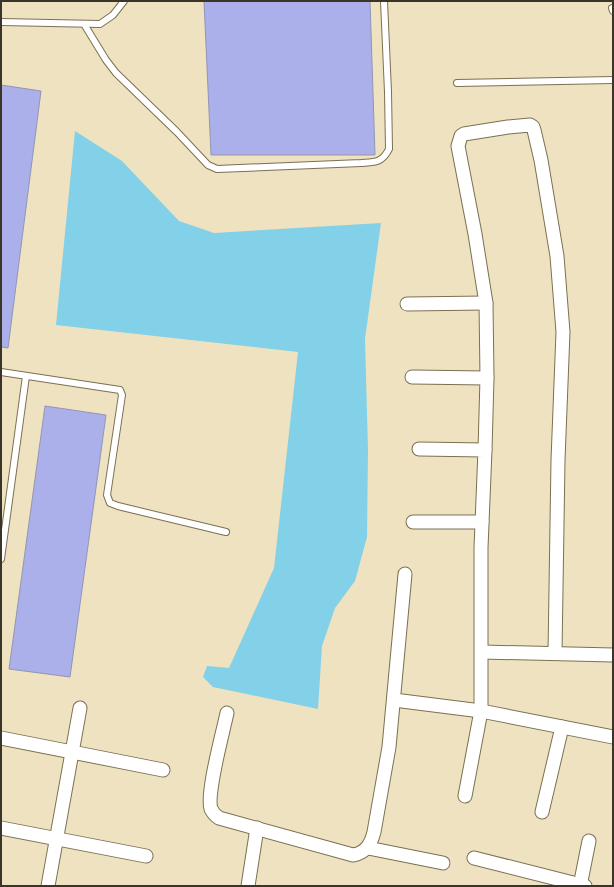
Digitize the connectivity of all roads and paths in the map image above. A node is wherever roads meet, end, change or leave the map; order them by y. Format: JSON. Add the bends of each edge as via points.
{"nodes":[{"id":1,"x":124,"y":1,"type":"edge"},
{"id":2,"x":384,"y":1,"type":"edge"},
{"id":3,"x":1,"y":22,"type":"edge"},
{"id":4,"x":84,"y":24,"type":"junction"},
{"id":5,"x":613,"y":80,"type":"edge"},
{"id":6,"x":457,"y":82,"type":"dead end"},
{"id":7,"x":486,"y":303,"type":"junction"},
{"id":8,"x":407,"y":304,"type":"dead end"},
{"id":9,"x":1,"y":372,"type":"edge"},
{"id":10,"x":26,"y":376,"type":"junction"},
{"id":11,"x":412,"y":377,"type":"dead end"},
{"id":12,"x":487,"y":378,"type":"junction"},
{"id":13,"x":419,"y":449,"type":"dead end"},
{"id":14,"x":485,"y":450,"type":"junction"},
{"id":15,"x":413,"y":522,"type":"dead end"},
{"id":16,"x":482,"y":522,"type":"junction"},
{"id":17,"x":226,"y":532,"type":"dead end"},
{"id":18,"x":1,"y":559,"type":"edge"},
{"id":19,"x":405,"y":574,"type":"dead end"},
{"id":20,"x":482,"y":652,"type":"junction"},
{"id":21,"x":555,"y":653,"type":"junction"},
{"id":22,"x":613,"y":655,"type":"edge"},
{"id":23,"x":394,"y":700,"type":"junction"},
{"id":24,"x":80,"y":708,"type":"dead end"},
{"id":25,"x":481,"y":711,"type":"junction"},
{"id":26,"x":227,"y":713,"type":"dead end"},
{"id":27,"x":562,"y":727,"type":"junction"},
{"id":28,"x":613,"y":737,"type":"edge"},
{"id":29,"x":1,"y":738,"type":"edge"},
{"id":30,"x":72,"y":752,"type":"junction"},
{"id":31,"x":162,"y":770,"type":"dead end"},
{"id":32,"x":465,"y":796,"type":"dead end"},
{"id":33,"x":542,"y":812,"type":"dead end"},
{"id":34,"x":1,"y":828,"type":"edge"},
{"id":35,"x":257,"y":828,"type":"junction"},
{"id":36,"x":56,"y":839,"type":"junction"},
{"id":37,"x":589,"y":841,"type":"dead end"},
{"id":38,"x":368,"y":848,"type":"junction"},
{"id":39,"x":146,"y":856,"type":"dead end"},
{"id":40,"x":474,"y":858,"type":"dead end"},
{"id":41,"x":443,"y":863,"type":"dead end"},
{"id":42,"x":48,"y":886,"type":"edge"},
{"id":43,"x":248,"y":886,"type":"edge"},
{"id":44,"x":582,"y":886,"type":"edge"}],
"edges":[{"from":1,"to":4,"type":"lane","via":[[106,21],[100,24]]},
{"from":2,"to":4,"type":"lane","via":[[389,149],[386,156],[378,161],[361,163],[217,170],[208,166],[116,73]]},
{"from":3,"to":4,"type":"lane"},
{"from":5,"to":6,"type":"lane"},
{"from":7,"to":8,"type":"street"},
{"from":7,"to":12,"type":"street"},
{"from":7,"to":21,"type":"street","via":[[458,146],[464,134],[530,125],[534,130],[541,160],[557,256],[563,332]]},
{"from":9,"to":10,"type":"lane"},
{"from":10,"to":17,"type":"lane","via":[[120,390],[107,495],[110,503]]},
{"from":10,"to":18,"type":"lane"},
{"from":11,"to":12,"type":"street"},
{"from":12,"to":14,"type":"street"},
{"from":13,"to":14,"type":"street"},
{"from":14,"to":16,"type":"street"},
{"from":15,"to":16,"type":"street"},
{"from":16,"to":20,"type":"street"},
{"from":19,"to":23,"type":"street"},
{"from":20,"to":21,"type":"street"},
{"from":20,"to":25,"type":"street"},
{"from":21,"to":22,"type":"street"},
{"from":23,"to":25,"type":"street"},
{"from":23,"to":38,"type":"street","via":[[389,747],[374,832]]},
{"from":24,"to":30,"type":"street"},
{"from":25,"to":27,"type":"street"},
{"from":25,"to":32,"type":"street"},
{"from":26,"to":35,"type":"street","via":[[212,780],[211,809],[219,818]]},
{"from":27,"to":28,"type":"street"},
{"from":27,"to":33,"type":"street"},
{"from":29,"to":30,"type":"street"},
{"from":30,"to":31,"type":"street"},
{"from":30,"to":36,"type":"street"},
{"from":34,"to":36,"type":"street"},
{"from":35,"to":38,"type":"street","via":[[353,855]]},
{"from":35,"to":43,"type":"street"},
{"from":36,"to":39,"type":"street"},
{"from":36,"to":42,"type":"street"},
{"from":37,"to":44,"type":"street"},
{"from":38,"to":41,"type":"street"},
{"from":40,"to":44,"type":"street"}]}
